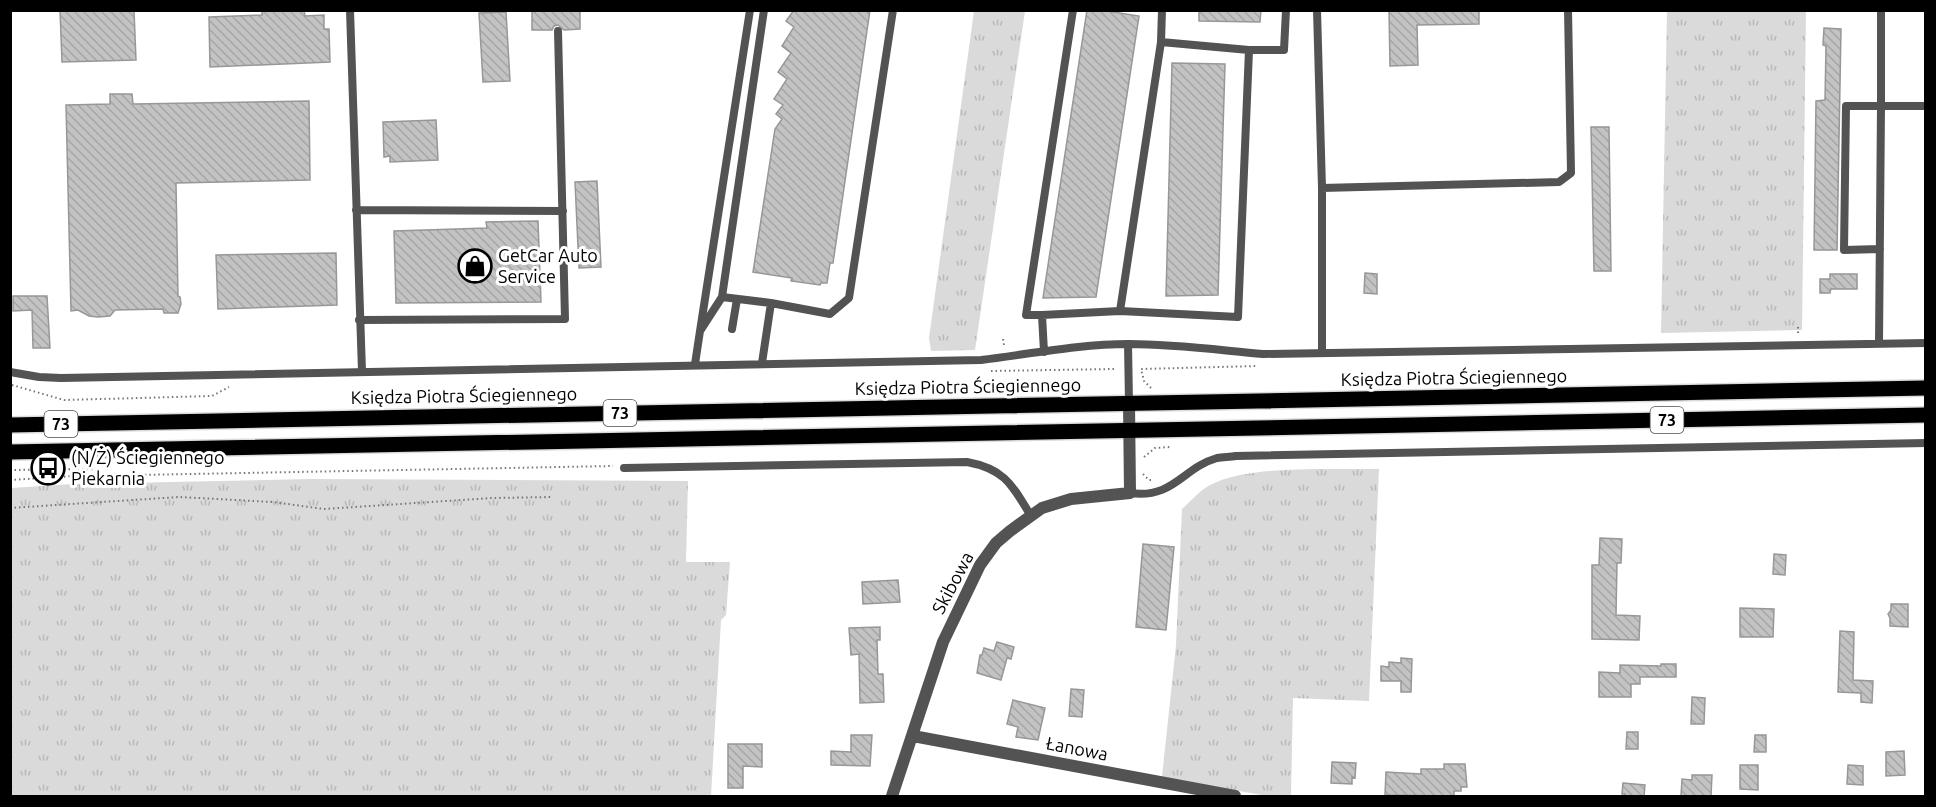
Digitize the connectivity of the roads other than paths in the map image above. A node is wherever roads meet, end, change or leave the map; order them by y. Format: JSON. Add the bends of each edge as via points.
{"nodes":[{"id":1,"x":350,"y":10,"type":"edge"},
{"id":2,"x":750,"y":10,"type":"edge"},
{"id":3,"x":764,"y":10,"type":"edge"},
{"id":4,"x":893,"y":10,"type":"edge"},
{"id":5,"x":1073,"y":10,"type":"edge"},
{"id":6,"x":1162,"y":10,"type":"edge"},
{"id":7,"x":1286,"y":10,"type":"edge"},
{"id":8,"x":1317,"y":10,"type":"edge"},
{"id":9,"x":1568,"y":10,"type":"edge"},
{"id":10,"x":1881,"y":10,"type":"edge"},
{"id":11,"x":558,"y":31,"type":"dead end"},
{"id":12,"x":1161,"y":42,"type":"junction"},
{"id":13,"x":1249,"y":50,"type":"junction"},
{"id":14,"x":1881,"y":106,"type":"junction"},
{"id":15,"x":1926,"y":106,"type":"edge"},
{"id":16,"x":1322,"y":188,"type":"junction"},
{"id":17,"x":356,"y":210,"type":"junction"},
{"id":18,"x":562,"y":212,"type":"junction"},
{"id":19,"x":1880,"y":249,"type":"junction"},
{"id":20,"x":722,"y":297,"type":"junction"},
{"id":21,"x":737,"y":299,"type":"junction"},
{"id":22,"x":771,"y":303,"type":"junction"},
{"id":23,"x":1120,"y":311,"type":"junction"},
{"id":24,"x":1042,"y":315,"type":"junction"},
{"id":25,"x":359,"y":320,"type":"junction"},
{"id":26,"x":732,"y":328,"type":"dead end"},
{"id":27,"x":700,"y":331,"type":"junction"},
{"id":28,"x":1926,"y":343,"type":"edge"},
{"id":29,"x":1128,"y":344,"type":"junction"},
{"id":30,"x":1879,"y":344,"type":"junction"},
{"id":31,"x":1044,"y":352,"type":"junction"},
{"id":32,"x":1322,"y":353,"type":"junction"},
{"id":33,"x":762,"y":363,"type":"junction"},
{"id":34,"x":695,"y":364,"type":"junction"},
{"id":35,"x":362,"y":371,"type":"junction"},
{"id":36,"x":10,"y":372,"type":"edge"},
{"id":37,"x":1926,"y":388,"type":"edge"},
{"id":38,"x":1129,"y":403,"type":"junction"},
{"id":39,"x":1926,"y":415,"type":"edge"},
{"id":40,"x":10,"y":425,"type":"edge"},
{"id":41,"x":1129,"y":431,"type":"junction"},
{"id":42,"x":1926,"y":443,"type":"edge"},
{"id":43,"x":10,"y":452,"type":"edge"},
{"id":44,"x":624,"y":468,"type":"road end"},
{"id":45,"x":1130,"y":493,"type":"junction"},
{"id":46,"x":1031,"y":516,"type":"junction"},
{"id":47,"x":913,"y":736,"type":"junction"},
{"id":48,"x":892,"y":796,"type":"edge"},
{"id":49,"x":1235,"y":796,"type":"edge"}],
"edges":[{"from":1,"to":17,"type":"lane"},
{"from":2,"to":27,"type":"lane"},
{"from":3,"to":20,"type":"lane"},
{"from":4,"to":22,"type":"lane","via":[[849,298],[830,314]]},
{"from":5,"to":24,"type":"lane","via":[[1026,315]]},
{"from":6,"to":12,"type":"lane"},
{"from":7,"to":13,"type":"lane","via":[[1284,50]]},
{"from":8,"to":16,"type":"lane"},
{"from":9,"to":16,"type":"lane","via":[[1571,172],[1559,182]]},
{"from":10,"to":14,"type":"lane"},
{"from":11,"to":18,"type":"lane"},
{"from":12,"to":13,"type":"lane"},
{"from":12,"to":23,"type":"lane"},
{"from":13,"to":23,"type":"lane","via":[[1238,317]]},
{"from":14,"to":15,"type":"lane"},
{"from":14,"to":19,"type":"lane"},
{"from":14,"to":19,"type":"lane","via":[[1846,106],[1844,250]]},
{"from":16,"to":32,"type":"lane"},
{"from":17,"to":18,"type":"lane"},
{"from":17,"to":25,"type":"lane"},
{"from":18,"to":25,"type":"lane","via":[[565,319]]},
{"from":19,"to":30,"type":"lane"},
{"from":20,"to":21,"type":"lane"},
{"from":20,"to":27,"type":"lane"},
{"from":21,"to":22,"type":"lane"},
{"from":21,"to":26,"type":"lane"},
{"from":22,"to":33,"type":"lane"},
{"from":23,"to":24,"type":"lane"},
{"from":24,"to":31,"type":"lane"},
{"from":25,"to":35,"type":"lane"},
{"from":27,"to":34,"type":"lane"},
{"from":28,"to":30,"type":"lane"},
{"from":29,"to":31,"type":"lane"},
{"from":29,"to":32,"type":"lane","via":[[1263,354]]},
{"from":29,"to":38,"type":"lane"},
{"from":30,"to":32,"type":"lane"},
{"from":31,"to":33,"type":"lane","via":[[981,360]]},
{"from":33,"to":34,"type":"lane"},
{"from":34,"to":35,"type":"lane"},
{"from":35,"to":36,"type":"lane","via":[[61,378]]},
{"from":37,"to":38,"type":"main road","name":"Księdza Piotra Ściegiennego","number":"73"},
{"from":38,"to":40,"type":"main road","name":"Księdza Piotra Ściegiennego","number":"73"},
{"from":38,"to":41,"type":"street"},
{"from":39,"to":41,"type":"main road","number":"73"},
{"from":41,"to":43,"type":"main road","number":"73"},
{"from":41,"to":45,"type":"street"},
{"from":42,"to":45,"type":"lane","via":[[1236,456],[1200,466],[1161,491]]},
{"from":44,"to":46,"type":"lane","via":[[967,462],[1000,474]]},
{"from":45,"to":46,"type":"street","name":"Skibowa","via":[[1071,499],[1042,508]]},
{"from":46,"to":47,"type":"street","name":"Skibowa","via":[[996,543],[980,565],[943,642]]},
{"from":47,"to":48,"type":"street","name":"Skibowa"},
{"from":47,"to":49,"type":"street","name":"Łanowa"}]}
